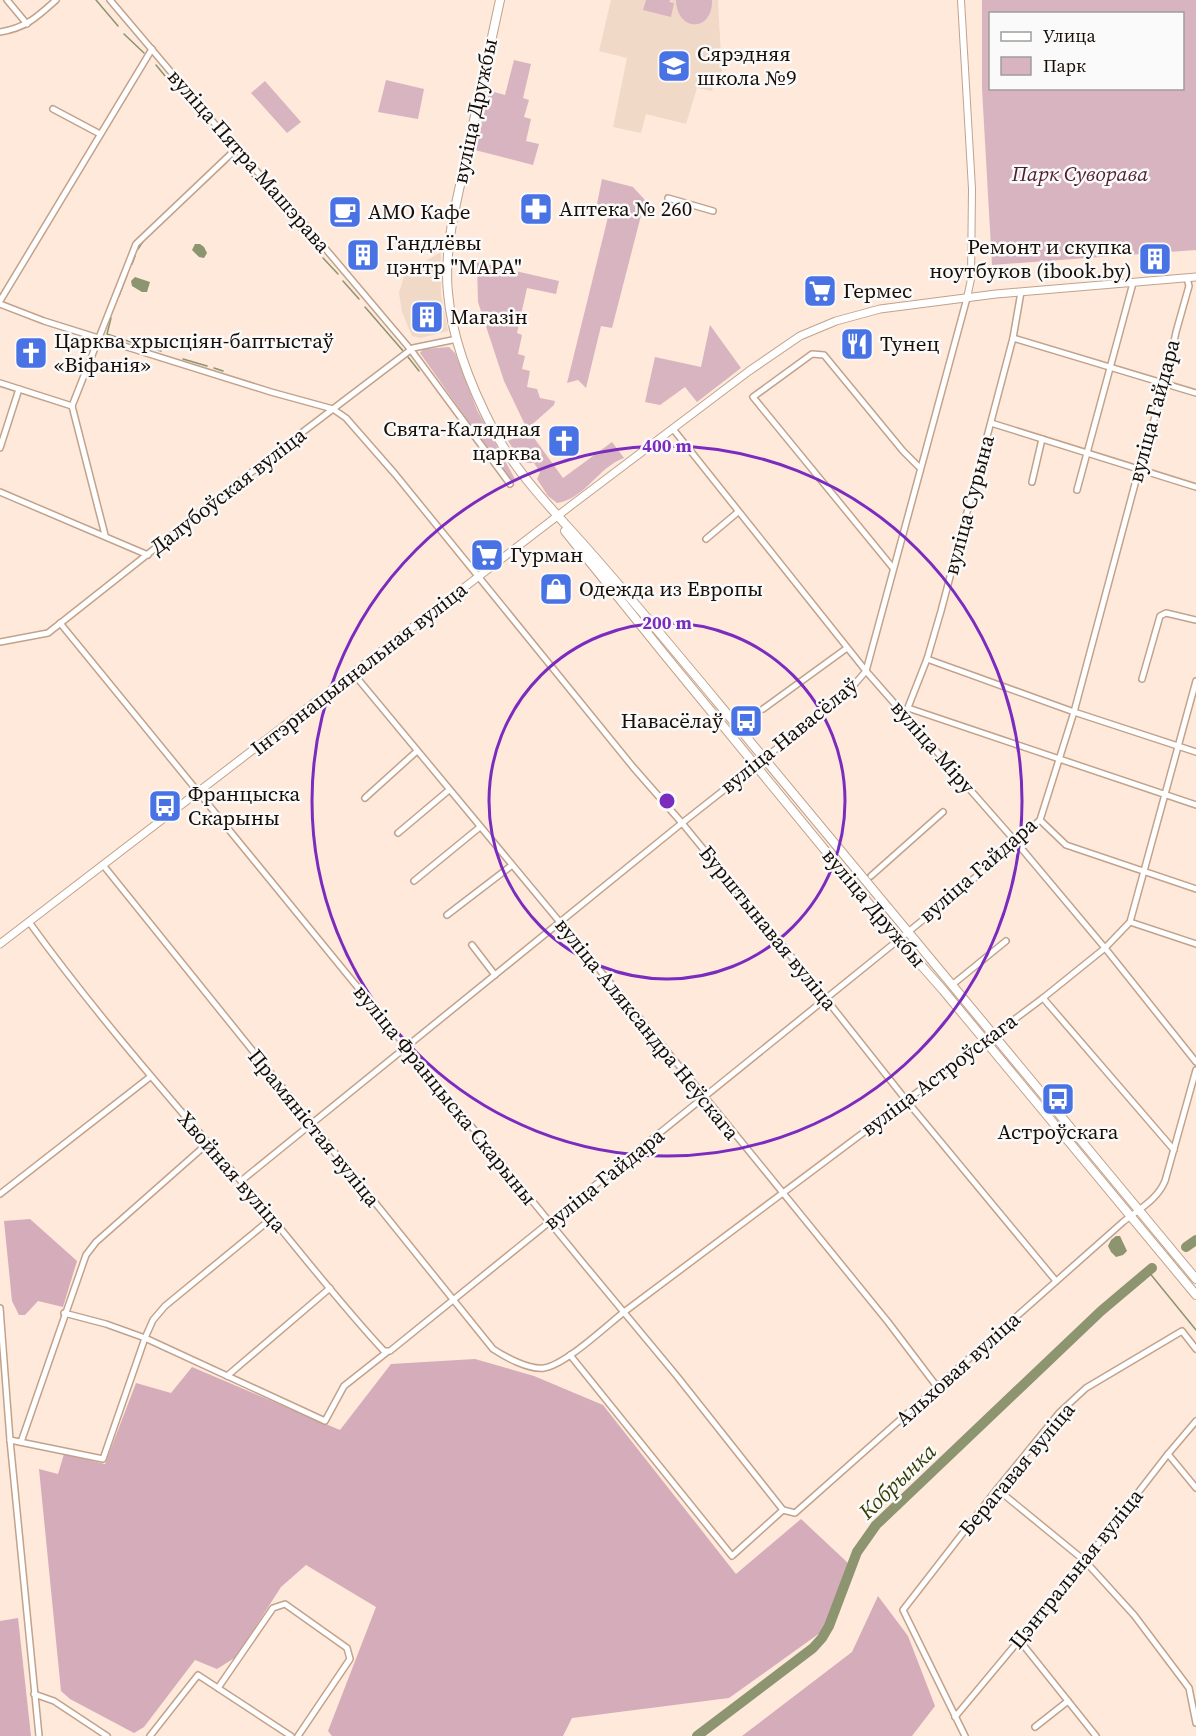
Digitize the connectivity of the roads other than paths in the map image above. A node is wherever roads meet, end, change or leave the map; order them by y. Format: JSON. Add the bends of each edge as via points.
{"nodes":[{"id":1,"x":7,"y":0,"type":"edge"},
{"id":2,"x":56,"y":0,"type":"edge"},
{"id":3,"x":111,"y":0,"type":"edge"},
{"id":4,"x":500,"y":0,"type":"edge"},
{"id":5,"x":961,"y":0,"type":"edge"},
{"id":6,"x":27,"y":24,"type":"junction"},
{"id":7,"x":0,"y":32,"type":"edge"},
{"id":8,"x":152,"y":49,"type":"junction"},
{"id":9,"x":53,"y":108,"type":"dead end"},
{"id":10,"x":100,"y":134,"type":"junction"},
{"id":11,"x":236,"y":149,"type":"junction"},
{"id":12,"x":668,"y":198,"type":"dead end"},
{"id":13,"x":713,"y":211,"type":"dead end"},
{"id":14,"x":1196,"y":277,"type":"edge"},
{"id":15,"x":1187,"y":278,"type":"junction"},
{"id":16,"x":1133,"y":283,"type":"junction"},
{"id":17,"x":1021,"y":292,"type":"junction"},
{"id":18,"x":967,"y":298,"type":"junction"},
{"id":19,"x":0,"y":303,"type":"edge"},
{"id":20,"x":100,"y":338,"type":"junction"},
{"id":21,"x":1013,"y":338,"type":"junction"},
{"id":22,"x":457,"y":339,"type":"junction"},
{"id":23,"x":411,"y":350,"type":"junction"},
{"id":24,"x":1109,"y":368,"type":"junction"},
{"id":25,"x":0,"y":383,"type":"edge"},
{"id":26,"x":1165,"y":384,"type":"junction"},
{"id":27,"x":19,"y":389,"type":"junction"},
{"id":28,"x":1196,"y":393,"type":"edge"},
{"id":29,"x":72,"y":406,"type":"junction"},
{"id":30,"x":333,"y":409,"type":"junction"},
{"id":31,"x":991,"y":423,"type":"junction"},
{"id":32,"x":672,"y":429,"type":"junction"},
{"id":33,"x":1042,"y":439,"type":"junction"},
{"id":34,"x":0,"y":448,"type":"edge"},
{"id":35,"x":1087,"y":453,"type":"junction"},
{"id":36,"x":921,"y":468,"type":"junction"},
{"id":37,"x":1138,"y":469,"type":"junction"},
{"id":38,"x":1032,"y":482,"type":"dead end"},
{"id":39,"x":510,"y":484,"type":"dead end"},
{"id":40,"x":1196,"y":487,"type":"edge"},
{"id":41,"x":1077,"y":490,"type":"dead end"},
{"id":42,"x":0,"y":492,"type":"edge"},
{"id":43,"x":738,"y":512,"type":"junction"},
{"id":44,"x":556,"y":517,"type":"junction"},
{"id":45,"x":105,"y":535,"type":"junction"},
{"id":46,"x":706,"y":539,"type":"dead end"},
{"id":47,"x":148,"y":555,"type":"junction"},
{"id":48,"x":893,"y":568,"type":"junction"},
{"id":49,"x":479,"y":577,"type":"junction"},
{"id":50,"x":1196,"y":620,"type":"edge"},
{"id":51,"x":60,"y":623,"type":"junction"},
{"id":52,"x":0,"y":642,"type":"edge"},
{"id":53,"x":847,"y":648,"type":"junction"},
{"id":54,"x":927,"y":659,"type":"junction"},
{"id":55,"x":866,"y":671,"type":"junction"},
{"id":56,"x":353,"y":673,"type":"junction"},
{"id":57,"x":1142,"y":679,"type":"dead end"},
{"id":58,"x":1196,"y":681,"type":"edge"},
{"id":59,"x":908,"y":708,"type":"junction"},
{"id":60,"x":763,"y":709,"type":"dead end"},
{"id":61,"x":1074,"y":712,"type":"junction"},
{"id":62,"x":905,"y":715,"type":"junction"},
{"id":63,"x":716,"y":718,"type":"junction"},
{"id":64,"x":1179,"y":746,"type":"junction"},
{"id":65,"x":417,"y":751,"type":"junction"},
{"id":66,"x":1196,"y":752,"type":"edge"},
{"id":67,"x":764,"y":758,"type":"junction"},
{"id":68,"x":1059,"y":758,"type":"junction"},
{"id":69,"x":755,"y":765,"type":"junction"},
{"id":70,"x":449,"y":790,"type":"junction"},
{"id":71,"x":199,"y":791,"type":"junction"},
{"id":72,"x":1165,"y":794,"type":"junction"},
{"id":73,"x":364,"y":798,"type":"dead end"},
{"id":74,"x":1196,"y":805,"type":"edge"},
{"id":75,"x":807,"y":810,"type":"junction"},
{"id":76,"x":943,"y":812,"type":"dead end"},
{"id":77,"x":1040,"y":820,"type":"junction"},
{"id":78,"x":682,"y":823,"type":"junction"},
{"id":79,"x":480,"y":827,"type":"junction"},
{"id":80,"x":398,"y":833,"type":"dead end"},
{"id":81,"x":1016,"y":842,"type":"junction"},
{"id":82,"x":103,"y":864,"type":"junction"},
{"id":83,"x":511,"y":866,"type":"junction"},
{"id":84,"x":1145,"y":873,"type":"junction"},
{"id":85,"x":871,"y":876,"type":"dead end"},
{"id":86,"x":414,"y":881,"type":"dead end"},
{"id":87,"x":858,"y":888,"type":"junction"},
{"id":88,"x":1196,"y":889,"type":"edge"},
{"id":89,"x":447,"y":915,"type":"dead end"},
{"id":90,"x":29,"y":922,"type":"junction"},
{"id":91,"x":1130,"y":922,"type":"junction"},
{"id":92,"x":561,"y":923,"type":"junction"},
{"id":93,"x":908,"y":931,"type":"junction"},
{"id":94,"x":898,"y":939,"type":"junction"},
{"id":95,"x":1006,"y":941,"type":"dead end"},
{"id":96,"x":0,"y":944,"type":"edge"},
{"id":97,"x":1196,"y":944,"type":"edge"},
{"id":98,"x":472,"y":945,"type":"dead end"},
{"id":99,"x":1105,"y":948,"type":"junction"},
{"id":100,"x":495,"y":975,"type":"junction"},
{"id":101,"x":950,"y":982,"type":"junction"},
{"id":102,"x":943,"y":990,"type":"junction"},
{"id":103,"x":1043,"y":998,"type":"junction"},
{"id":104,"x":826,"y":999,"type":"junction"},
{"id":105,"x":994,"y":1035,"type":"junction"},
{"id":106,"x":985,"y":1041,"type":"junction"},
{"id":107,"x":406,"y":1046,"type":"junction"},
{"id":108,"x":1196,"y":1062,"type":"edge"},
{"id":109,"x":1196,"y":1070,"type":"edge"},
{"id":110,"x":150,"y":1077,"type":"junction"},
{"id":111,"x":1036,"y":1087,"type":"junction"},
{"id":112,"x":705,"y":1097,"type":"junction"},
{"id":113,"x":906,"y":1100,"type":"junction"},
{"id":114,"x":311,"y":1124,"type":"junction"},
{"id":115,"x":208,"y":1143,"type":"junction"},
{"id":116,"x":1174,"y":1150,"type":"junction"},
{"id":117,"x":1087,"y":1164,"type":"junction"},
{"id":118,"x":241,"y":1181,"type":"junction"},
{"id":119,"x":781,"y":1193,"type":"junction"},
{"id":120,"x":0,"y":1194,"type":"edge"},
{"id":121,"x":1138,"y":1210,"type":"junction"},
{"id":122,"x":1130,"y":1217,"type":"junction"},
{"id":123,"x":272,"y":1218,"type":"junction"},
{"id":124,"x":550,"y":1223,"type":"junction"},
{"id":125,"x":1176,"y":1256,"type":"junction"},
{"id":126,"x":1196,"y":1280,"type":"edge"},
{"id":127,"x":1056,"y":1281,"type":"junction"},
{"id":128,"x":330,"y":1288,"type":"junction"},
{"id":129,"x":1196,"y":1295,"type":"edge"},
{"id":130,"x":454,"y":1300,"type":"junction"},
{"id":131,"x":0,"y":1308,"type":"edge"},
{"id":132,"x":624,"y":1312,"type":"junction"},
{"id":133,"x":64,"y":1313,"type":"junction"},
{"id":134,"x":145,"y":1338,"type":"junction"},
{"id":135,"x":1196,"y":1349,"type":"edge"},
{"id":136,"x":387,"y":1352,"type":"junction"},
{"id":137,"x":570,"y":1355,"type":"junction"},
{"id":138,"x":542,"y":1369,"type":"joint"},
{"id":139,"x":226,"y":1376,"type":"junction"},
{"id":140,"x":938,"y":1388,"type":"junction"},
{"id":141,"x":1196,"y":1421,"type":"edge"},
{"id":142,"x":10,"y":1440,"type":"junction"},
{"id":143,"x":21,"y":1442,"type":"junction"},
{"id":144,"x":1168,"y":1454,"type":"junction"},
{"id":145,"x":1196,"y":1488,"type":"edge"},
{"id":146,"x":997,"y":1489,"type":"junction"},
{"id":147,"x":783,"y":1510,"type":"junction"},
{"id":148,"x":1085,"y":1561,"type":"junction"},
{"id":149,"x":1020,"y":1641,"type":"junction"},
{"id":150,"x":218,"y":1688,"type":"junction"},
{"id":151,"x":34,"y":1694,"type":"junction"},
{"id":152,"x":1068,"y":1701,"type":"junction"},
{"id":153,"x":955,"y":1717,"type":"junction"},
{"id":154,"x":1196,"y":1723,"type":"edge"},
{"id":155,"x":1035,"y":1727,"type":"dead end"},
{"id":156,"x":39,"y":1736,"type":"edge"},
{"id":157,"x":107,"y":1736,"type":"edge"},
{"id":158,"x":150,"y":1736,"type":"edge"},
{"id":159,"x":291,"y":1736,"type":"edge"},
{"id":160,"x":298,"y":1736,"type":"edge"},
{"id":161,"x":965,"y":1736,"type":"edge"},
{"id":162,"x":1096,"y":1736,"type":"edge"}],
"edges":[{"from":1,"to":6,"type":"street"},
{"from":2,"to":6,"type":"street"},
{"from":3,"to":8,"type":"street","name":"вуліца Пятра Машэрава"},
{"from":4,"to":22,"type":"main road","name":"вуліца Дружбы","via":[[448,247],[447,289]]},
{"from":5,"to":18,"type":"street","via":[[972,189],[971,279]]},
{"from":6,"to":7,"type":"street"},
{"from":8,"to":10,"type":"street"},
{"from":8,"to":11,"type":"street","name":"вуліца Пятра Машэрава"},
{"from":9,"to":10,"type":"street"},
{"from":10,"to":19,"type":"street"},
{"from":11,"to":20,"type":"street","via":[[136,244]]},
{"from":11,"to":23,"type":"street","name":"вуліца Пятра Машэрава"},
{"from":12,"to":13,"type":"street"},
{"from":14,"to":15,"type":"main road","name":"Інтэрнацыянальная вуліца"},
{"from":15,"to":16,"type":"main road","name":"Інтэрнацыянальная вуліца"},
{"from":15,"to":26,"type":"street","name":"вуліца Гайдара","via":[[1189,286]]},
{"from":16,"to":17,"type":"main road","name":"Інтэрнацыянальная вуліца"},
{"from":16,"to":24,"type":"street"},
{"from":17,"to":18,"type":"main road","name":"Інтэрнацыянальная вуліца"},
{"from":17,"to":21,"type":"street","name":"вуліца Сурына"},
{"from":18,"to":32,"type":"main road","name":"Інтэрнацыянальная вуліца","via":[[879,309],[818,327],[787,343]]},
{"from":18,"to":36,"type":"street","name":"вуліца Навасёлаў"},
{"from":19,"to":20,"type":"street"},
{"from":20,"to":29,"type":"street"},
{"from":20,"to":30,"type":"street"},
{"from":21,"to":24,"type":"street"},
{"from":21,"to":31,"type":"street","name":"вуліца Сурына"},
{"from":22,"to":23,"type":"street","name":"Далубоўская вуліца"},
{"from":22,"to":44,"type":"main road","name":"вуліца Дружбы","via":[[495,431]]},
{"from":23,"to":30,"type":"street","name":"Далубоўская вуліца"},
{"from":23,"to":39,"type":"street","name":"вуліца Пятра Машэрава"},
{"from":24,"to":26,"type":"street"},
{"from":24,"to":35,"type":"street"},
{"from":25,"to":27,"type":"street"},
{"from":26,"to":28,"type":"street"},
{"from":26,"to":37,"type":"street","name":"вуліца Гайдара"},
{"from":27,"to":29,"type":"street"},
{"from":27,"to":34,"type":"street"},
{"from":29,"to":45,"type":"street"},
{"from":30,"to":47,"type":"street","name":"Далубоўская вуліца"},
{"from":30,"to":49,"type":"street","name":"Бурштынавая вуліца","via":[[359,432]]},
{"from":31,"to":33,"type":"street"},
{"from":31,"to":54,"type":"street","name":"вуліца Сурына"},
{"from":32,"to":43,"type":"street","name":"вуліца Міру"},
{"from":32,"to":44,"type":"main road","name":"Інтэрнацыянальная вуліца"},
{"from":33,"to":35,"type":"street"},
{"from":33,"to":38,"type":"street"},
{"from":35,"to":37,"type":"street"},
{"from":35,"to":41,"type":"street"},
{"from":36,"to":48,"type":"street","name":"вуліца Навасёлаў"},
{"from":36,"to":48,"type":"street","via":[[824,355],[812,354],[753,397]]},
{"from":37,"to":40,"type":"street"},
{"from":37,"to":61,"type":"street","name":"вуліца Гайдара"},
{"from":42,"to":45,"type":"street"},
{"from":43,"to":46,"type":"street"},
{"from":43,"to":53,"type":"street","name":"вуліца Міру"},
{"from":44,"to":49,"type":"main road","name":"Інтэрнацыянальная вуліца"},
{"from":44,"to":63,"type":"main road","name":"вуліца Дружбы"},
{"from":44,"to":67,"type":"main road","name":"вуліца Дружбы"},
{"from":45,"to":47,"type":"street"},
{"from":47,"to":51,"type":"street","name":"Далубоўская вуліца"},
{"from":48,"to":55,"type":"street","name":"вуліца Навасёлаў"},
{"from":49,"to":56,"type":"main road","name":"Інтэрнацыянальная вуліца"},
{"from":49,"to":78,"type":"street","name":"Бурштынавая вуліца"},
{"from":50,"to":57,"type":"street","via":[[1166,613],[1160,616]]},
{"from":51,"to":52,"type":"street","name":"Далубоўская вуліца","via":[[48,633]]},
{"from":51,"to":71,"type":"street","name":"вуліца Францыска Скарыны"},
{"from":53,"to":55,"type":"street","name":"вуліца Міру"},
{"from":53,"to":60,"type":"street"},
{"from":54,"to":59,"type":"street","name":"вуліца Сурына"},
{"from":54,"to":61,"type":"street"},
{"from":55,"to":62,"type":"street","name":"вуліца Міру"},
{"from":55,"to":67,"type":"street","name":"вуліца Навасёлаў","via":[[848,693]]},
{"from":56,"to":65,"type":"street","name":"вуліца Аляксандра Неўскага"},
{"from":56,"to":71,"type":"main road","name":"Інтэрнацыянальная вуліца"},
{"from":58,"to":64,"type":"street","name":"вуліца Астроўскага"},
{"from":59,"to":62,"type":"street","name":"вуліца Сурына"},
{"from":59,"to":68,"type":"street"},
{"from":61,"to":64,"type":"street"},
{"from":61,"to":68,"type":"street","name":"вуліца Гайдара"},
{"from":62,"to":81,"type":"street","name":"вуліца Міру"},
{"from":63,"to":67,"type":"main road","via":[[754,757]]},
{"from":63,"to":69,"type":"main road","name":"вуліца Дружбы"},
{"from":64,"to":66,"type":"street"},
{"from":64,"to":72,"type":"street","name":"вуліца Астроўскага"},
{"from":65,"to":70,"type":"street","name":"вуліца Аляксандра Неўскага"},
{"from":65,"to":73,"type":"street"},
{"from":67,"to":69,"type":"street","name":"вуліца Навасёлаў"},
{"from":67,"to":75,"type":"main road","name":"вуліца Дружбы"},
{"from":68,"to":72,"type":"street"},
{"from":68,"to":77,"type":"street","name":"вуліца Гайдара"},
{"from":69,"to":75,"type":"main road","via":[[769,769]]},
{"from":69,"to":78,"type":"street","name":"вуліца Навасёлаў"},
{"from":69,"to":87,"type":"main road","name":"вуліца Дружбы"},
{"from":70,"to":79,"type":"street","name":"вуліца Аляксандра Неўскага"},
{"from":70,"to":80,"type":"street"},
{"from":71,"to":82,"type":"main road","name":"Інтэрнацыянальная вуліца"},
{"from":71,"to":107,"type":"street","name":"вуліца Францыска Скарыны"},
{"from":72,"to":74,"type":"street"},
{"from":72,"to":84,"type":"street","name":"вуліца Астроўскага"},
{"from":75,"to":93,"type":"main road","name":"вуліца Дружбы"},
{"from":76,"to":85,"type":"street"},
{"from":77,"to":81,"type":"street","name":"вуліца Гайдара"},
{"from":77,"to":84,"type":"street","via":[[1066,845]]},
{"from":78,"to":92,"type":"street","name":"вуліца Навасёлаў"},
{"from":78,"to":104,"type":"street","name":"Бурштынавая вуліца"},
{"from":79,"to":83,"type":"street","name":"вуліца Аляксандра Неўскага"},
{"from":79,"to":86,"type":"street"},
{"from":81,"to":93,"type":"street","name":"вуліца Гайдара"},
{"from":81,"to":99,"type":"street","name":"вуліца Міру"},
{"from":82,"to":90,"type":"main road","name":"Інтэрнацыянальная вуліца"},
{"from":82,"to":114,"type":"street","name":"Прамяністая вуліца"},
{"from":83,"to":89,"type":"street"},
{"from":83,"to":92,"type":"street","name":"вуліца Аляксандра Неўскага"},
{"from":84,"to":88,"type":"street"},
{"from":84,"to":91,"type":"street","name":"вуліца Астроўскага"},
{"from":87,"to":93,"type":"main road","via":[[899,931]]},
{"from":87,"to":94,"type":"main road","name":"вуліца Дружбы"},
{"from":90,"to":96,"type":"main road","name":"Інтэрнацыянальная вуліца"},
{"from":90,"to":110,"type":"street","name":"Хвойная вуліца"},
{"from":91,"to":97,"type":"street"},
{"from":91,"to":99,"type":"street","name":"вуліца Астроўскага"},
{"from":92,"to":100,"type":"street","name":"вуліца Навасёлаў"},
{"from":92,"to":112,"type":"street","name":"вуліца Аляксандра Неўскага"},
{"from":93,"to":94,"type":"street","name":"вуліца Гайдара"},
{"from":93,"to":101,"type":"main road","name":"вуліца Дружбы"},
{"from":94,"to":101,"type":"main road","via":[[908,938]]},
{"from":94,"to":102,"type":"main road","name":"вуліца Дружбы"},
{"from":94,"to":104,"type":"street","name":"вуліца Гайдара"},
{"from":95,"to":101,"type":"street"},
{"from":98,"to":100,"type":"street"},
{"from":99,"to":103,"type":"street","name":"вуліца Астроўскага"},
{"from":99,"to":108,"type":"street","name":"вуліца Міру"},
{"from":100,"to":107,"type":"street","name":"вуліца Навасёлаў"},
{"from":101,"to":105,"type":"main road","name":"вуліца Дружбы"},
{"from":102,"to":105,"type":"main road","via":[[984,1034]]},
{"from":102,"to":106,"type":"main road","name":"вуліца Дружбы"},
{"from":103,"to":105,"type":"street","name":"вуліца Астроўскага"},
{"from":103,"to":116,"type":"street"},
{"from":104,"to":112,"type":"street","name":"вуліца Гайдара"},
{"from":104,"to":113,"type":"street","name":"Бурштынавая вуліца"},
{"from":105,"to":106,"type":"street","name":"вуліца Астроўскага"},
{"from":105,"to":111,"type":"main road","name":"вуліца Дружбы"},
{"from":106,"to":111,"type":"main road","via":[[995,1042]]},
{"from":106,"to":113,"type":"street","name":"вуліца Астроўскага"},
{"from":106,"to":117,"type":"main road","name":"вуліца Дружбы"},
{"from":107,"to":114,"type":"street","name":"вуліца Навасёлаў"},
{"from":107,"to":124,"type":"street","name":"вуліца Францыска Скарыны"},
{"from":109,"to":116,"type":"street"},
{"from":110,"to":115,"type":"street","name":"Хвойная вуліца"},
{"from":110,"to":120,"type":"street"},
{"from":111,"to":121,"type":"main road","name":"вуліца Дружбы"},
{"from":112,"to":119,"type":"street","name":"вуліца Аляксандра Неўскага"},
{"from":112,"to":124,"type":"street","name":"вуліца Гайдара"},
{"from":113,"to":119,"type":"street","name":"вуліца Астроўскага"},
{"from":113,"to":127,"type":"street","name":"Бурштынавая вуліца"},
{"from":114,"to":118,"type":"street","name":"вуліца Навасёлаў"},
{"from":114,"to":130,"type":"street","name":"Прамяністая вуліца"},
{"from":115,"to":118,"type":"street","name":"Хвойная вуліца"},
{"from":115,"to":133,"type":"street","via":[[96,1242],[86,1255]]},
{"from":116,"to":121,"type":"street","via":[[1161,1191]]},
{"from":117,"to":121,"type":"main road","via":[[1129,1209]]},
{"from":117,"to":122,"type":"main road","name":"вуліца Дружбы"},
{"from":118,"to":123,"type":"street","name":"Хвойная вуліца"},
{"from":119,"to":132,"type":"street","name":"вуліца Астроўскага"},
{"from":119,"to":140,"type":"street","name":"вуліца Аляксандра Неўскага"},
{"from":121,"to":122,"type":"street"},
{"from":121,"to":125,"type":"main road","name":"вуліца Дружбы"},
{"from":122,"to":125,"type":"main road","via":[[1141,1218]]},
{"from":122,"to":127,"type":"street","name":"Альховая вуліца"},
{"from":122,"to":129,"type":"main road","name":"вуліца Дружбы"},
{"from":123,"to":128,"type":"street","name":"Хвойная вуліца"},
{"from":123,"to":134,"type":"street","via":[[165,1306]]},
{"from":124,"to":130,"type":"street","name":"вуліца Гайдара"},
{"from":124,"to":132,"type":"street","name":"вуліца Францыска Скарыны"},
{"from":125,"to":126,"type":"main road","name":"вуліца Дружбы"},
{"from":127,"to":140,"type":"street","name":"Альховая вуліца"},
{"from":128,"to":136,"type":"street","name":"Хвойная вуліца"},
{"from":128,"to":139,"type":"street"},
{"from":130,"to":136,"type":"street"},
{"from":130,"to":138,"type":"street","name":"Прамяністая вуліца","via":[[493,1349],[509,1359]]},
{"from":131,"to":142,"type":"street"},
{"from":132,"to":137,"type":"street","name":"вуліца Астроўскага"},
{"from":132,"to":147,"type":"street","name":"вуліца Францыска Скарыны"},
{"from":133,"to":134,"type":"street"},
{"from":133,"to":143,"type":"street"},
{"from":134,"to":139,"type":"street"},
{"from":134,"to":143,"type":"street","via":[[103,1459]]},
{"from":135,"to":146,"type":"street","name":"Берагавая вуліца","via":[[1182,1331],[1086,1388],[1059,1413]]},
{"from":136,"to":139,"type":"street","via":[[344,1386],[325,1421]]},
{"from":137,"to":138,"type":"street","name":"вуліца Астроўскага"},
{"from":137,"to":147,"type":"street","via":[[732,1556]]},
{"from":140,"to":147,"type":"street","name":"Альховая вуліца","via":[[795,1513]]},
{"from":141,"to":144,"type":"street","name":"Цэнтральная вуліца"},
{"from":142,"to":143,"type":"street"},
{"from":142,"to":151,"type":"street"},
{"from":144,"to":145,"type":"street"},
{"from":144,"to":148,"type":"street","name":"Цэнтральная вуліца"},
{"from":146,"to":148,"type":"street"},
{"from":146,"to":153,"type":"street","name":"Берагавая вуліца","via":[[903,1610]]},
{"from":148,"to":149,"type":"street","name":"Цэнтральная вуліца"},
{"from":148,"to":154,"type":"street","via":[[1134,1615],[1189,1688]]},
{"from":149,"to":152,"type":"street"},
{"from":149,"to":153,"type":"street","name":"Цэнтральная вуліца"},
{"from":150,"to":158,"type":"street","via":[[198,1675]]},
{"from":150,"to":159,"type":"street"},
{"from":150,"to":160,"type":"street","via":[[273,1608],[285,1604],[347,1648],[350,1659]]},
{"from":151,"to":156,"type":"street"},
{"from":151,"to":157,"type":"street","via":[[54,1701]]},
{"from":152,"to":155,"type":"street"},
{"from":152,"to":162,"type":"street"},
{"from":153,"to":161,"type":"street"}]}
